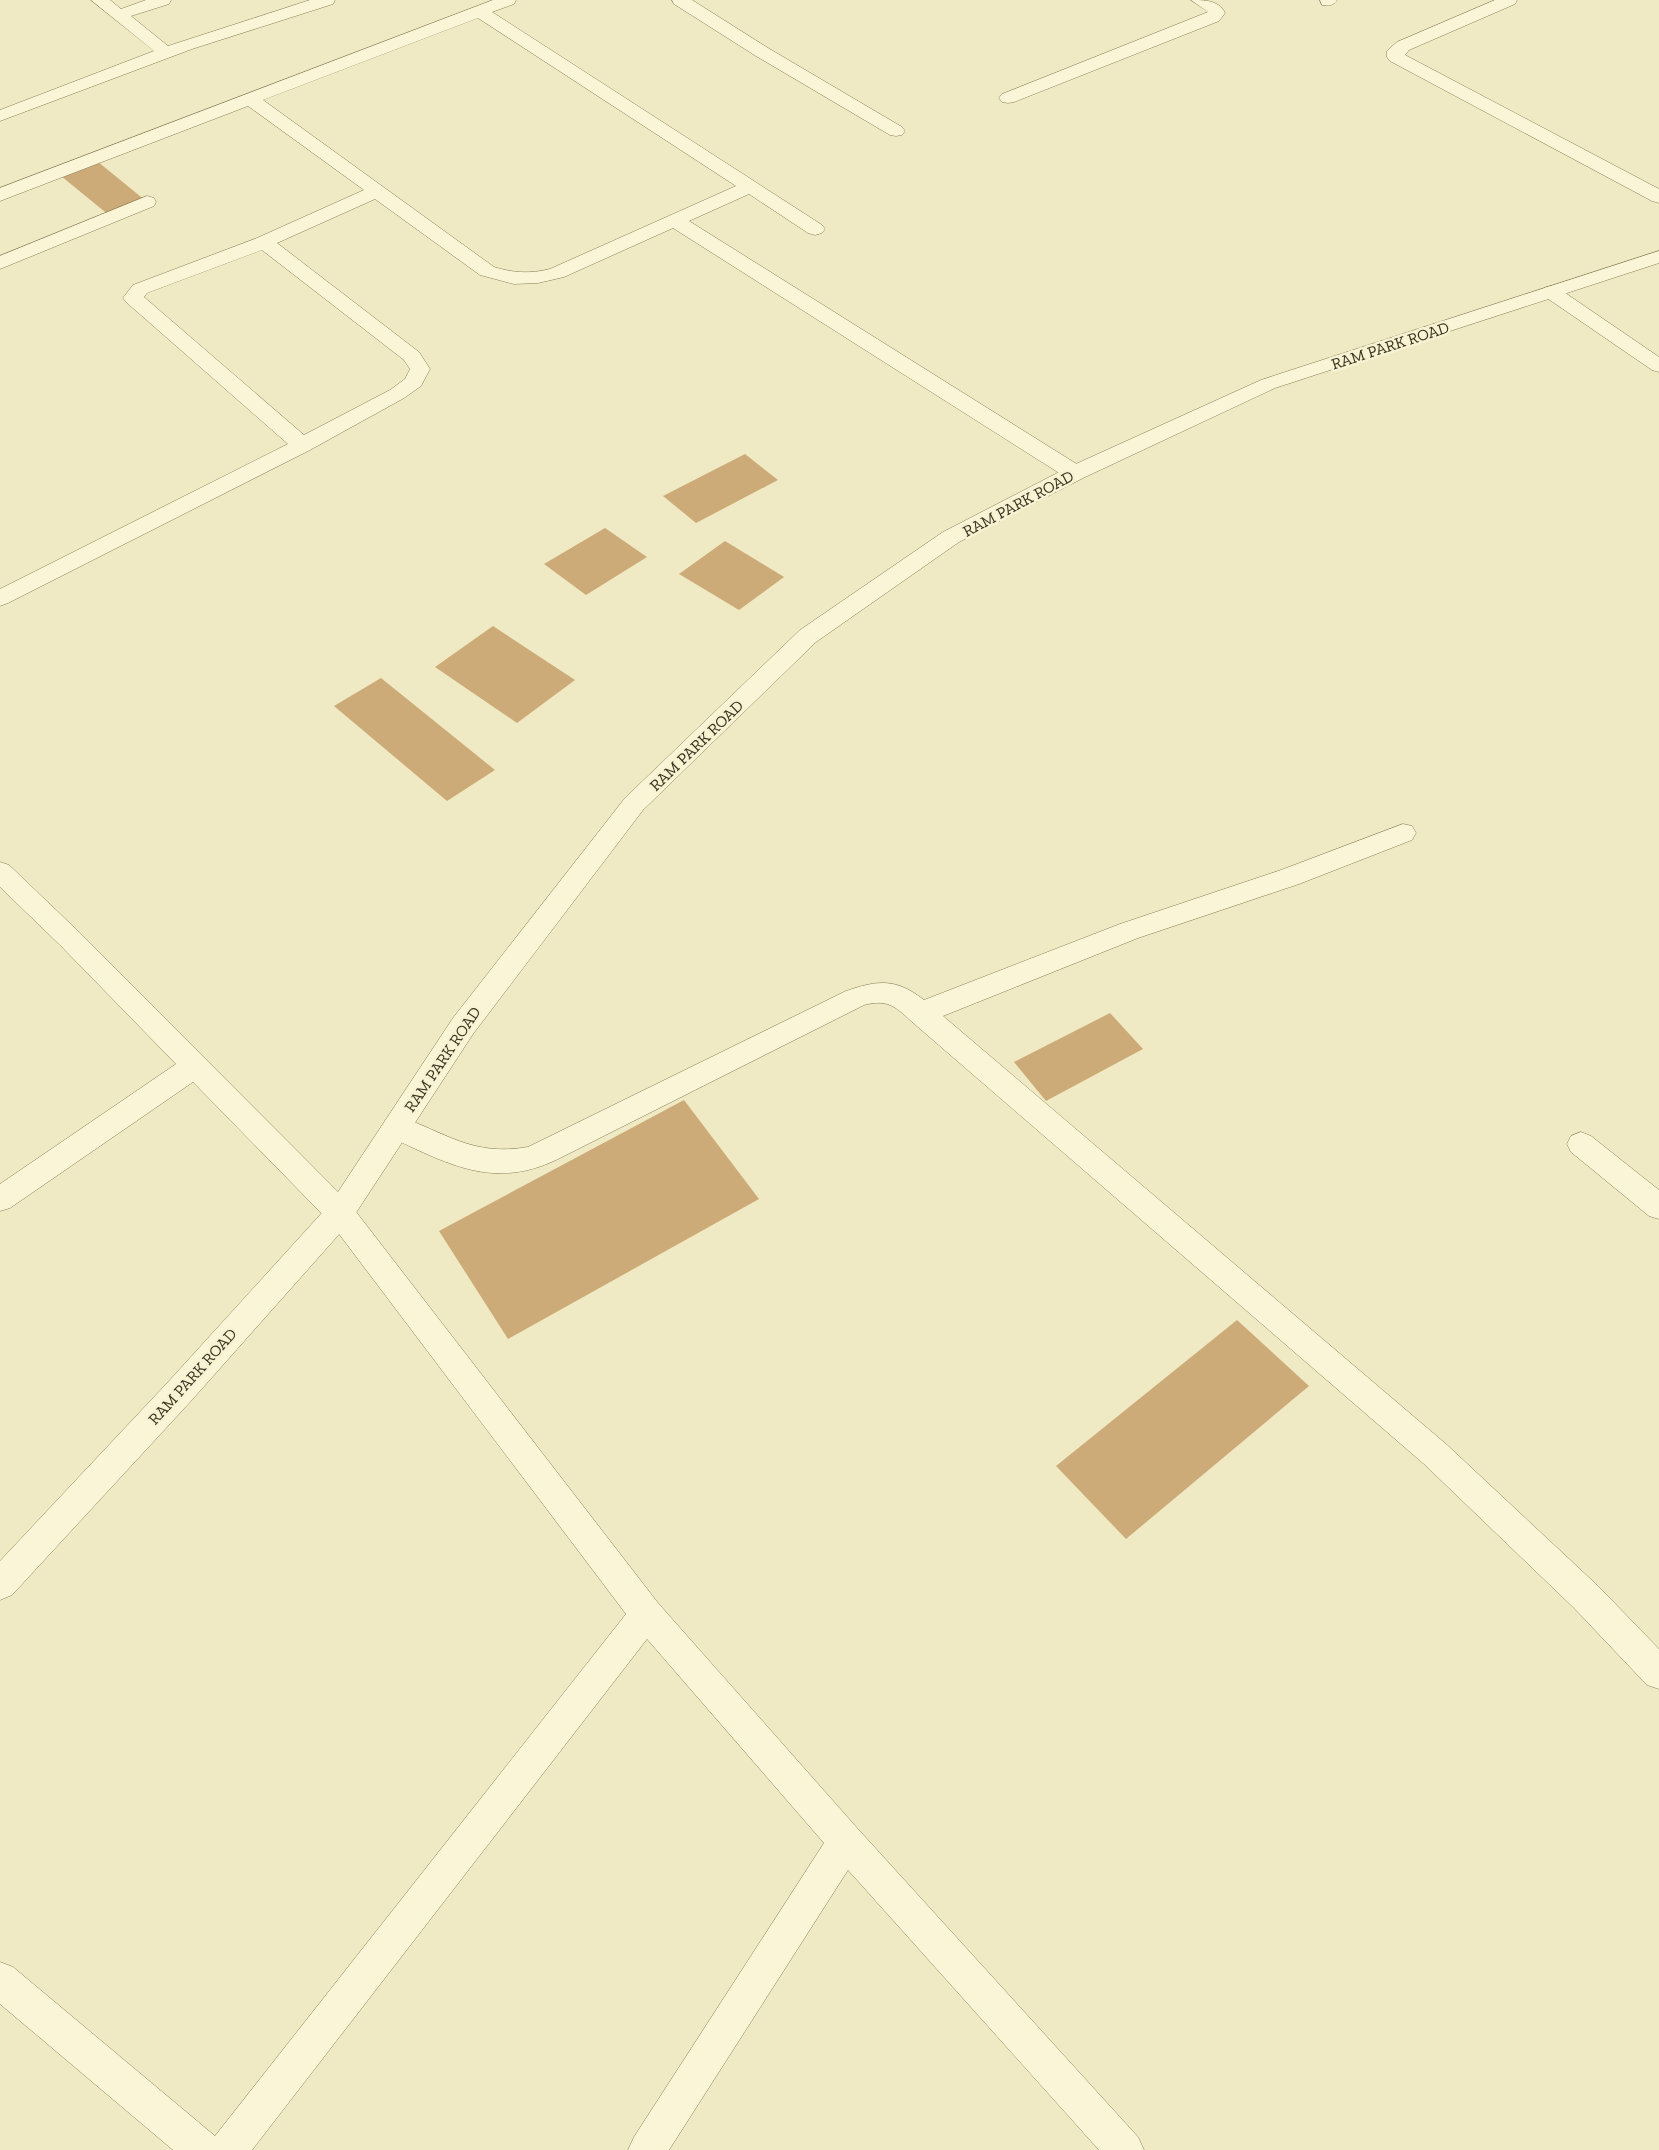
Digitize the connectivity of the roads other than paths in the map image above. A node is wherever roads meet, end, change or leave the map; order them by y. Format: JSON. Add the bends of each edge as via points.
{"nodes":[{"id":1,"x":99,"y":0,"type":"edge"},
{"id":2,"x":163,"y":0,"type":"edge"},
{"id":3,"x":327,"y":0,"type":"edge"},
{"id":4,"x":680,"y":0,"type":"edge"},
{"id":5,"x":1199,"y":0,"type":"edge"},
{"id":6,"x":1510,"y":0,"type":"edge"},
{"id":7,"x":504,"y":1,"type":"edge"},
{"id":8,"x":479,"y":11,"type":"junction"},
{"id":9,"x":118,"y":15,"type":"junction"},
{"id":10,"x":167,"y":52,"type":"junction"},
{"id":11,"x":1008,"y":98,"type":"dead end"},
{"id":12,"x":250,"y":99,"type":"junction"},
{"id":13,"x":0,"y":116,"type":"edge"},
{"id":14,"x":896,"y":131,"type":"dead end"},
{"id":15,"x":748,"y":187,"type":"junction"},
{"id":16,"x":375,"y":192,"type":"junction"},
{"id":17,"x":0,"y":195,"type":"edge"},
{"id":18,"x":1659,"y":197,"type":"edge"},
{"id":19,"x":147,"y":202,"type":"dead end"},
{"id":20,"x":674,"y":220,"type":"junction"},
{"id":21,"x":815,"y":229,"type":"dead end"},
{"id":22,"x":264,"y":242,"type":"junction"},
{"id":23,"x":1659,"y":257,"type":"edge"},
{"id":24,"x":0,"y":263,"type":"edge"},
{"id":25,"x":1552,"y":292,"type":"junction"},
{"id":26,"x":1659,"y":366,"type":"edge"},
{"id":27,"x":302,"y":445,"type":"junction"},
{"id":28,"x":1075,"y":472,"type":"junction"},
{"id":29,"x":0,"y":598,"type":"edge"},
{"id":30,"x":1402,"y":833,"type":"dead end"},
{"id":31,"x":0,"y":872,"type":"edge"},
{"id":32,"x":921,"y":1013,"type":"junction"},
{"id":33,"x":195,"y":1066,"type":"junction"},
{"id":34,"x":396,"y":1127,"type":"junction"},
{"id":35,"x":1581,"y":1144,"type":"dead end"},
{"id":36,"x":0,"y":1199,"type":"edge"},
{"id":37,"x":1659,"y":1208,"type":"edge"},
{"id":38,"x":340,"y":1213,"type":"junction"},
{"id":39,"x":0,"y":1584,"type":"edge"},
{"id":40,"x":646,"y":1614,"type":"junction"},
{"id":41,"x":1659,"y":1673,"type":"edge"},
{"id":42,"x":846,"y":1841,"type":"junction"},
{"id":43,"x":0,"y":1980,"type":"edge"},
{"id":44,"x":202,"y":2150,"type":"edge"},
{"id":45,"x":228,"y":2150,"type":"edge"},
{"id":46,"x":647,"y":2150,"type":"edge"},
{"id":47,"x":1125,"y":2150,"type":"edge"}],
"edges":[{"from":1,"to":9,"type":"street"},
{"from":2,"to":9,"type":"street"},
{"from":3,"to":10,"type":"street"},
{"from":4,"to":14,"type":"street"},
{"from":5,"to":11,"type":"street","via":[[1216,10],[1213,18]]},
{"from":6,"to":18,"type":"street","via":[[1403,46],[1396,51],[1396,57]]},
{"from":7,"to":8,"type":"street"},
{"from":8,"to":12,"type":"street"},
{"from":8,"to":15,"type":"street"},
{"from":9,"to":10,"type":"street"},
{"from":10,"to":13,"type":"street"},
{"from":12,"to":16,"type":"street"},
{"from":12,"to":17,"type":"street"},
{"from":15,"to":20,"type":"street"},
{"from":15,"to":21,"type":"street"},
{"from":16,"to":20,"type":"street","via":[[487,271],[512,279],[558,273]]},
{"from":16,"to":22,"type":"street"},
{"from":19,"to":24,"type":"street"},
{"from":20,"to":28,"type":"street"},
{"from":22,"to":27,"type":"street","via":[[395,342],[412,356],[420,369],[414,382],[397,394]]},
{"from":22,"to":27,"type":"street","via":[[140,289],[132,298]]},
{"from":23,"to":25,"type":"street","name":"RAM PARK ROAD"},
{"from":25,"to":26,"type":"street"},
{"from":25,"to":28,"type":"street","name":"RAM PARK ROAD","via":[[1268,384]]},
{"from":27,"to":29,"type":"street"},
{"from":28,"to":34,"type":"street","name":"RAM PARK ROAD","via":[[951,537],[808,636],[634,804],[462,1026]]},
{"from":30,"to":32,"type":"street","via":[[1290,877],[1129,931]]},
{"from":31,"to":33,"type":"street"},
{"from":32,"to":34,"type":"street","via":[[890,992],[874,991],[855,998],[528,1159],[492,1163],[462,1156]]},
{"from":32,"to":41,"type":"street","via":[[1435,1454],[1586,1596]]},
{"from":33,"to":36,"type":"street"},
{"from":33,"to":38,"type":"street"},
{"from":34,"to":38,"type":"street","name":"RAM PARK ROAD"},
{"from":35,"to":37,"type":"street"},
{"from":38,"to":39,"type":"street","name":"RAM PARK ROAD"},
{"from":38,"to":40,"type":"street"},
{"from":40,"to":42,"type":"street"},
{"from":40,"to":45,"type":"street"},
{"from":42,"to":46,"type":"street"},
{"from":42,"to":47,"type":"street"},
{"from":43,"to":44,"type":"street"}]}
